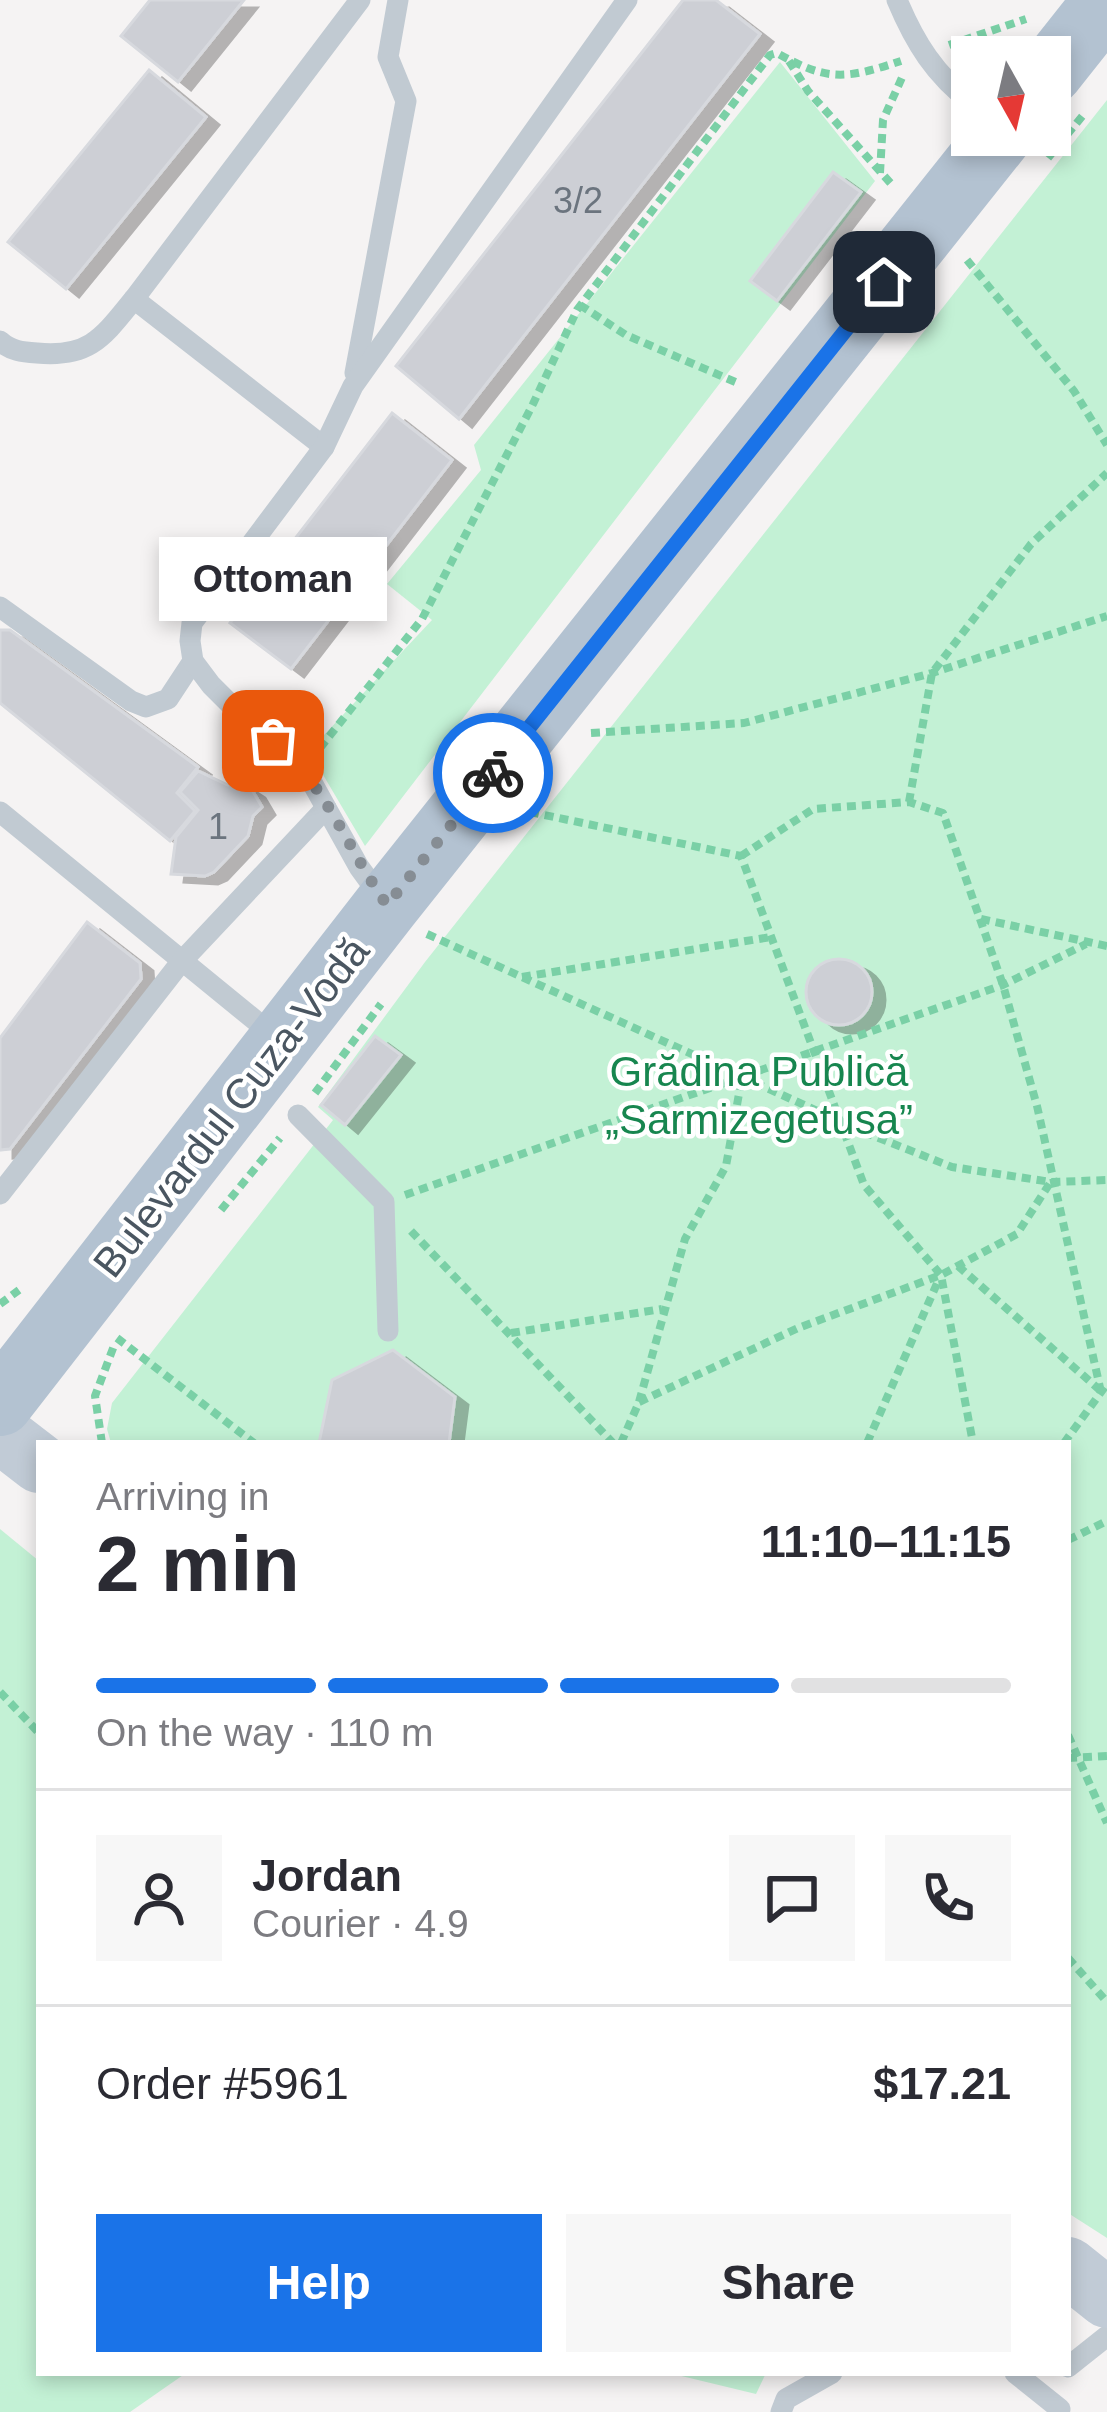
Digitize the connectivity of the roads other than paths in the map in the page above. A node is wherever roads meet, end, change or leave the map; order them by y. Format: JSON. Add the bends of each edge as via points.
{"nodes":[{"id":1,"x":360,"y":0,"type":"edge"},
{"id":2,"x":398,"y":0,"type":"edge"},
{"id":3,"x":627,"y":0,"type":"edge"},
{"id":4,"x":897,"y":0,"type":"edge"},
{"id":5,"x":1107,"y":0,"type":"edge"},
{"id":6,"x":1053,"y":36,"type":"edge"},
{"id":7,"x":951,"y":88,"type":"edge"},
{"id":8,"x":983,"y":156,"type":"edge"},
{"id":9,"x":134,"y":299,"type":"junction"},
{"id":10,"x":3,"y":352,"type":"edge"},
{"id":11,"x":353,"y":386,"type":"junction"},
{"id":12,"x":323,"y":448,"type":"junction"},
{"id":13,"x":0,"y":608,"type":"edge"},
{"id":14,"x":194,"y":661,"type":"junction"},
{"id":15,"x":326,"y":808,"type":"junction"},
{"id":16,"x":0,"y":812,"type":"edge"},
{"id":17,"x":387,"y":905,"type":"junction"},
{"id":18,"x":181,"y":962,"type":"junction"},
{"id":19,"x":283,"y":1043,"type":"junction"},
{"id":20,"x":298,"y":1115,"type":"dead end"},
{"id":21,"x":0,"y":1194,"type":"edge"},
{"id":22,"x":388,"y":1331,"type":"dead end"},
{"id":23,"x":0,"y":1402,"type":"edge"},
{"id":24,"x":0,"y":1433,"type":"edge"},
{"id":25,"x":36,"y":1461,"type":"edge"},
{"id":26,"x":1071,"y":2269,"type":"edge"},
{"id":27,"x":1107,"y":2298,"type":"edge"},
{"id":28,"x":1107,"y":2336,"type":"edge"},
{"id":29,"x":1071,"y":2365,"type":"edge"},
{"id":30,"x":827,"y":2376,"type":"edge"},
{"id":31,"x":1019,"y":2376,"type":"edge"},
{"id":32,"x":1056,"y":2376,"type":"edge"},
{"id":33,"x":1038,"y":2389,"type":"junction"},
{"id":34,"x":1060,"y":2409,"type":"dead end"},
{"id":35,"x":781,"y":2412,"type":"edge"}],
"edges":[{"from":1,"to":9,"type":"lane"},
{"from":2,"to":11,"type":"lane","via":[[388,57],[406,101]]},
{"from":3,"to":11,"type":"lane"},
{"from":4,"to":7,"type":"lane"},
{"from":5,"to":6,"type":"main road"},
{"from":8,"to":17,"type":"main road","name":"Bulevardul Cuza-Vodă"},
{"from":9,"to":10,"type":"lane","via":[[101,339],[74,354]]},
{"from":9,"to":12,"type":"lane"},
{"from":11,"to":12,"type":"lane"},
{"from":12,"to":14,"type":"lane","via":[[192,623]]},
{"from":13,"to":14,"type":"lane","via":[[146,707],[168,699]]},
{"from":14,"to":15,"type":"lane","via":[[246,720],[304,768]]},
{"from":15,"to":17,"type":"lane"},
{"from":15,"to":18,"type":"lane"},
{"from":16,"to":18,"type":"lane"},
{"from":17,"to":19,"type":"main road","name":"Bulevardul Cuza-Vodă"},
{"from":18,"to":19,"type":"lane"},
{"from":18,"to":21,"type":"lane"},
{"from":19,"to":23,"type":"main road","name":"Bulevardul Cuza-Vodă"},
{"from":20,"to":22,"type":"lane","via":[[384,1202]]},
{"from":24,"to":25,"type":"main road"},
{"from":26,"to":27,"type":"main road"},
{"from":28,"to":29,"type":"lane"},
{"from":30,"to":35,"type":"lane","via":[[786,2399]]},
{"from":31,"to":33,"type":"lane"},
{"from":32,"to":33,"type":"lane"},
{"from":33,"to":34,"type":"lane"}]}
